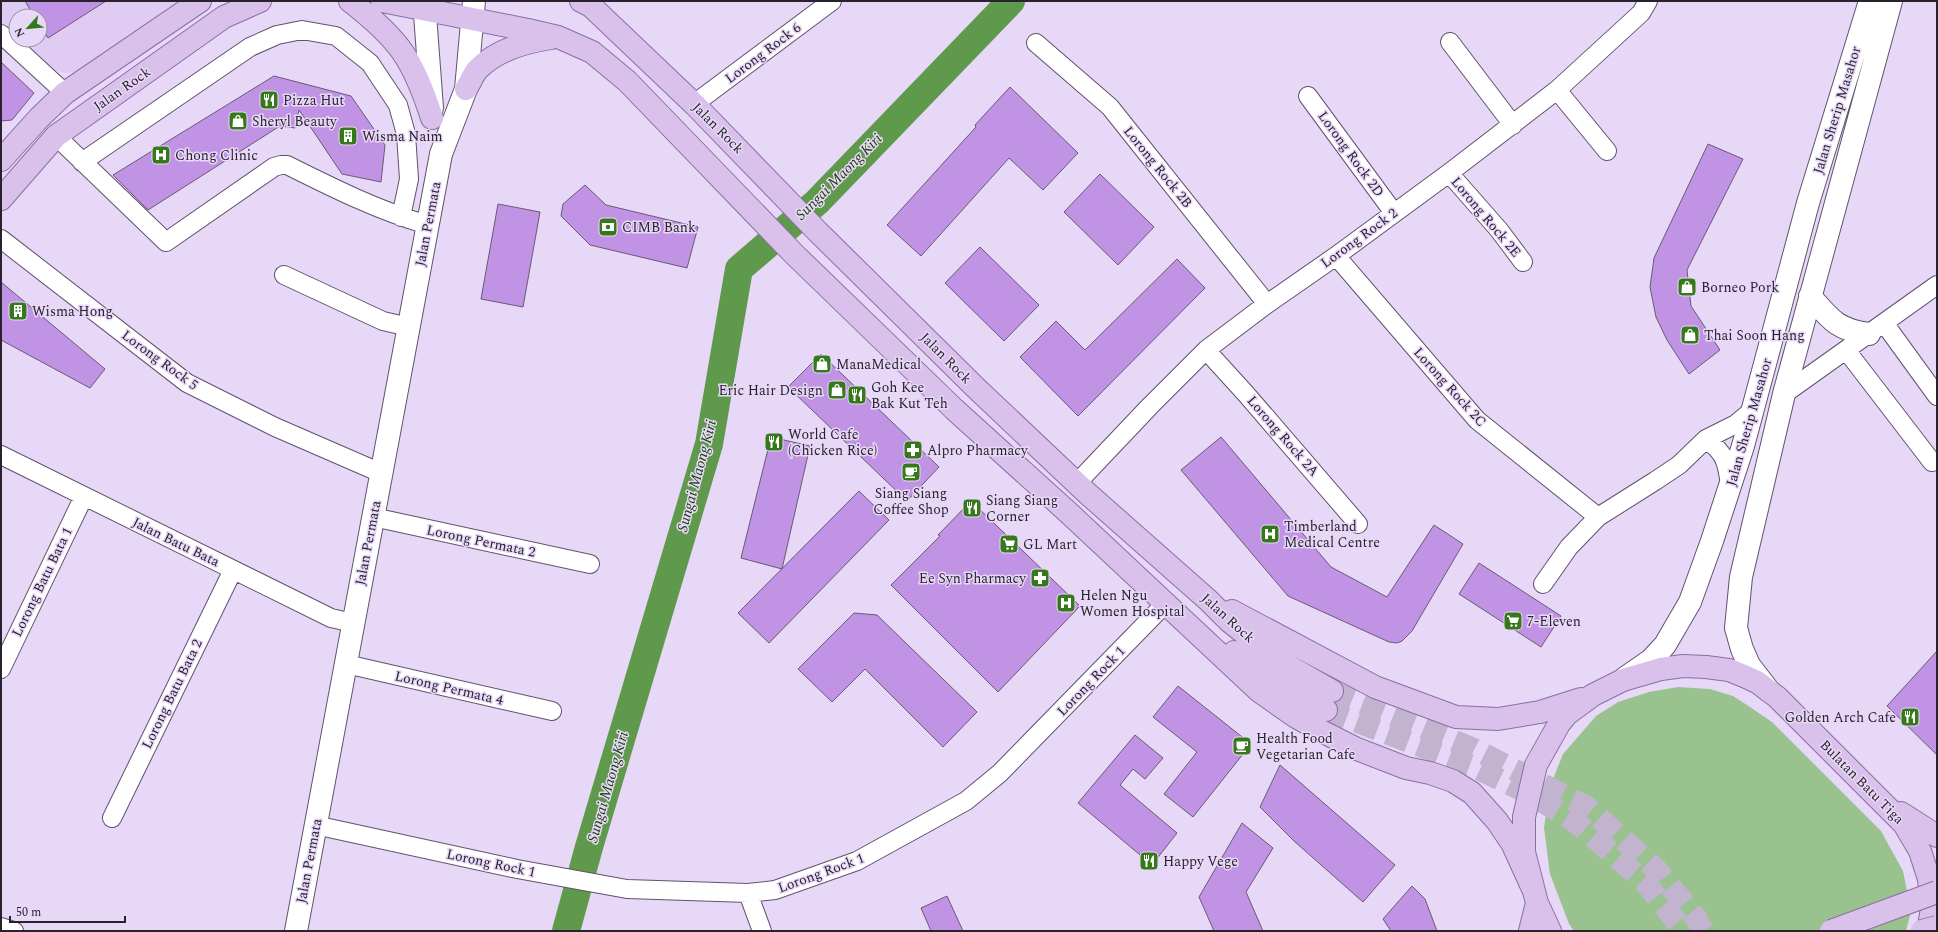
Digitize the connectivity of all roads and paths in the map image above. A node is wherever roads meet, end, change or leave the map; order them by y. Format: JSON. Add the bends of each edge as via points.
{"nodes":[{"id":1,"x":200,"y":1,"type":"edge"},
{"id":2,"x":260,"y":1,"type":"edge"},
{"id":3,"x":350,"y":1,"type":"edge"},
{"id":4,"x":382,"y":1,"type":"edge"},
{"id":5,"x":832,"y":1,"type":"edge"},
{"id":6,"x":1648,"y":1,"type":"edge"},
{"id":7,"x":1870,"y":1,"type":"edge"},
{"id":8,"x":1891,"y":1,"type":"edge"},
{"id":9,"x":586,"y":3,"type":"edge"},
{"id":10,"x":424,"y":6,"type":"edge"},
{"id":11,"x":474,"y":10,"type":"edge"},
{"id":12,"x":1,"y":34,"type":"edge"},
{"id":13,"x":558,"y":37,"type":"junction"},
{"id":14,"x":1450,"y":42,"type":"dead end"},
{"id":15,"x":1036,"y":43,"type":"dead end"},
{"id":16,"x":466,"y":89,"type":"junction"},
{"id":17,"x":1557,"y":90,"type":"junction"},
{"id":18,"x":65,"y":94,"type":"junction"},
{"id":19,"x":1308,"y":96,"type":"dead end"},
{"id":20,"x":694,"y":104,"type":"junction"},
{"id":21,"x":432,"y":118,"type":"junction"},
{"id":22,"x":1513,"y":124,"type":"junction"},
{"id":23,"x":56,"y":136,"type":"junction"},
{"id":24,"x":1607,"y":151,"type":"dead end"},
{"id":25,"x":441,"y":154,"type":"junction"},
{"id":26,"x":1,"y":160,"type":"edge"},
{"id":27,"x":82,"y":162,"type":"junction"},
{"id":28,"x":1449,"y":173,"type":"junction"},
{"id":29,"x":1,"y":199,"type":"edge"},
{"id":30,"x":1394,"y":213,"type":"junction"},
{"id":31,"x":401,"y":217,"type":"junction"},
{"id":32,"x":428,"y":225,"type":"junction"},
{"id":33,"x":1,"y":239,"type":"edge"},
{"id":34,"x":1336,"y":256,"type":"junction"},
{"id":35,"x":1523,"y":262,"type":"dead end"},
{"id":36,"x":284,"y":275,"type":"dead end"},
{"id":37,"x":1937,"y":285,"type":"edge"},
{"id":38,"x":1810,"y":296,"type":"junction"},
{"id":39,"x":1267,"y":304,"type":"junction"},
{"id":40,"x":409,"y":327,"type":"junction"},
{"id":41,"x":1877,"y":329,"type":"junction"},
{"id":42,"x":1206,"y":350,"type":"junction"},
{"id":43,"x":1846,"y":350,"type":"junction"},
{"id":44,"x":1784,"y":394,"type":"junction"},
{"id":45,"x":1937,"y":396,"type":"edge"},
{"id":46,"x":1754,"y":409,"type":"junction"},
{"id":47,"x":1706,"y":439,"type":"junction"},
{"id":48,"x":1,"y":455,"type":"edge"},
{"id":49,"x":1932,"y":462,"type":"dead end"},
{"id":50,"x":381,"y":473,"type":"junction"},
{"id":51,"x":1077,"y":483,"type":"junction"},
{"id":52,"x":1730,"y":486,"type":"junction"},
{"id":53,"x":84,"y":496,"type":"junction"},
{"id":54,"x":373,"y":517,"type":"junction"},
{"id":55,"x":1598,"y":517,"type":"junction"},
{"id":56,"x":1358,"y":524,"type":"dead end"},
{"id":57,"x":590,"y":564,"type":"dead end"},
{"id":58,"x":233,"y":570,"type":"junction"},
{"id":59,"x":1543,"y":584,"type":"dead end"},
{"id":60,"x":1208,"y":600,"type":"junction"},
{"id":61,"x":1166,"y":604,"type":"junction"},
{"id":62,"x":353,"y":623,"type":"junction"},
{"id":63,"x":3,"y":658,"type":"edge"},
{"id":64,"x":346,"y":664,"type":"junction"},
{"id":65,"x":1623,"y":680,"type":"junction"},
{"id":66,"x":1770,"y":692,"type":"junction"},
{"id":67,"x":1593,"y":695,"type":"junction"},
{"id":68,"x":552,"y":711,"type":"dead end"},
{"id":69,"x":1879,"y":797,"type":"junction"},
{"id":70,"x":112,"y":818,"type":"dead end"},
{"id":71,"x":315,"y":825,"type":"junction"},
{"id":72,"x":1937,"y":836,"type":"edge"},
{"id":73,"x":1937,"y":892,"type":"edge"},
{"id":74,"x":748,"y":893,"type":"junction"},
{"id":75,"x":1535,"y":896,"type":"junction"},
{"id":76,"x":1,"y":927,"type":"edge"},
{"id":77,"x":1937,"y":927,"type":"edge"},
{"id":78,"x":14,"y":931,"type":"edge"},
{"id":79,"x":296,"y":931,"type":"edge"},
{"id":80,"x":762,"y":931,"type":"edge"},
{"id":81,"x":1530,"y":931,"type":"edge"},
{"id":82,"x":1550,"y":931,"type":"edge"},
{"id":83,"x":1832,"y":931,"type":"edge"},
{"id":84,"x":1922,"y":931,"type":"edge"},
{"id":85,"x":1928,"y":931,"type":"edge"}],
"edges":[{"from":1,"to":18,"type":"main road","name":"Jalan Rock"},
{"from":2,"to":23,"type":"main road","name":"Jalan Rock","via":[[224,17]]},
{"from":3,"to":21,"type":"main road","via":[[378,23],[408,57],[422,85]]},
{"from":4,"to":10,"type":"main road","name":"Jalan Rock"},
{"from":5,"to":20,"type":"street","name":"Lorong Rock 6"},
{"from":6,"to":17,"type":"street","name":"Lorong Rock 2","via":[[1641,13]]},
{"from":7,"to":46,"type":"main road","name":"Jalan Sherip Masahor","via":[[1808,203]]},
{"from":8,"to":38,"type":"main road","name":"Jalan Sherip Masahor"},
{"from":9,"to":20,"type":"main road","name":"Jalan Rock"},
{"from":10,"to":11,"type":"main road","name":"Jalan Rock"},
{"from":10,"to":21,"type":"main road"},
{"from":11,"to":13,"type":"main road","name":"Jalan Rock"},
{"from":11,"to":16,"type":"main road"},
{"from":12,"to":18,"type":"street"},
{"from":13,"to":16,"type":"main road","via":[[529,41],[494,56],[477,71]]},
{"from":13,"to":61,"type":"main road","name":"Jalan Rock","via":[[592,52],[626,81],[751,211],[954,409]]},
{"from":14,"to":22,"type":"street"},
{"from":15,"to":39,"type":"street","name":"Lorong Rock 2B","via":[[1110,108]]},
{"from":16,"to":25,"type":"main road"},
{"from":17,"to":22,"type":"street","name":"Lorong Rock 2"},
{"from":17,"to":24,"type":"street"},
{"from":18,"to":26,"type":"main road","name":"Jalan Rock"},
{"from":19,"to":30,"type":"street","name":"Lorong Rock 2D"},
{"from":20,"to":51,"type":"main road","name":"Jalan Rock","via":[[818,232],[976,388]]},
{"from":21,"to":25,"type":"main road"},
{"from":22,"to":28,"type":"street","name":"Lorong Rock 2"},
{"from":23,"to":27,"type":"street"},
{"from":23,"to":29,"type":"main road","name":"Jalan Rock"},
{"from":25,"to":32,"type":"main road","name":"Jalan Permata"},
{"from":27,"to":31,"type":"street","via":[[166,242],[274,166],[281,164]]},
{"from":27,"to":31,"type":"street","via":[[250,47],[277,35],[302,30],[336,36],[365,58],[398,105],[406,134],[409,179]]},
{"from":28,"to":30,"type":"street","name":"Lorong Rock 2"},
{"from":28,"to":35,"type":"street","name":"Lorong Rock 2E","via":[[1499,230]]},
{"from":30,"to":34,"type":"street","name":"Lorong Rock 2"},
{"from":31,"to":32,"type":"street"},
{"from":32,"to":40,"type":"main road","name":"Jalan Permata"},
{"from":33,"to":50,"type":"street","name":"Lorong Rock 5","via":[[187,383],[275,427]]},
{"from":34,"to":39,"type":"street","name":"Lorong Rock 2"},
{"from":34,"to":55,"type":"street","name":"Lorong Rock 2C","via":[[1477,420]]},
{"from":36,"to":40,"type":"street","via":[[383,321]]},
{"from":37,"to":41,"type":"street"},
{"from":38,"to":41,"type":"main road","via":[[1829,318],[1851,332]]},
{"from":38,"to":44,"type":"main road","name":"Jalan Sherip Masahor"},
{"from":39,"to":42,"type":"street","name":"Lorong Rock 2"},
{"from":40,"to":50,"type":"main road","name":"Jalan Permata"},
{"from":41,"to":43,"type":"street"},
{"from":41,"to":45,"type":"street"},
{"from":42,"to":51,"type":"street","name":"Lorong Rock 2"},
{"from":42,"to":56,"type":"street","name":"Lorong Rock 2A"},
{"from":43,"to":44,"type":"street"},
{"from":43,"to":49,"type":"street"},
{"from":44,"to":66,"type":"main road","name":"Jalan Sherip Masahor","via":[[1741,577],[1736,628],[1749,665]]},
{"from":46,"to":47,"type":"street","via":[[1736,424]]},
{"from":46,"to":52,"type":"main road","name":"Jalan Sherip Masahor"},
{"from":47,"to":52,"type":"street","via":[[1717,447],[1725,458]]},
{"from":47,"to":55,"type":"street","via":[[1679,465]]},
{"from":48,"to":53,"type":"street","name":"Jalan Batu Bata"},
{"from":50,"to":54,"type":"main road","name":"Jalan Permata"},
{"from":51,"to":60,"type":"main road","name":"Jalan Rock"},
{"from":52,"to":65,"type":"main road","name":"Jalan Sherip Masahor","via":[[1690,602],[1665,645],[1651,660]]},
{"from":53,"to":58,"type":"street","name":"Jalan Batu Bata"},
{"from":53,"to":63,"type":"street","name":"Lorong Batu Bata 1"},
{"from":54,"to":57,"type":"street","name":"Lorong Permata 2"},
{"from":54,"to":62,"type":"main road","name":"Jalan Permata"},
{"from":55,"to":59,"type":"street","via":[[1569,547]]},
{"from":58,"to":62,"type":"street","name":"Jalan Batu Bata","via":[[331,618]]},
{"from":58,"to":70,"type":"street","name":"Lorong Batu Bata 2"},
{"from":60,"to":61,"type":"main road","name":"Jalan Rock","via":[[1229,621],[1329,700],[1292,692]]},
{"from":60,"to":67,"type":"main road","via":[[1375,687],[1456,717],[1498,719],[1540,712]]},
{"from":61,"to":74,"type":"street","name":"Lorong Rock 1","via":[[1000,773],[966,802],[858,861],[775,890]]},
{"from":61,"to":75,"type":"main road","name":"Jalan Rock","via":[[1259,691],[1296,717],[1357,749],[1406,768],[1453,781],[1472,793],[1497,821],[1512,843]]},
{"from":62,"to":64,"type":"main road","name":"Jalan Permata"},
{"from":64,"to":68,"type":"street","name":"Lorong Permata 4"},
{"from":64,"to":71,"type":"main road","name":"Jalan Permata"},
{"from":65,"to":66,"type":"main road","name":"Bulatan Batu Tiga","via":[[1661,668],[1706,667],[1729,670]]},
{"from":65,"to":67,"type":"main road","name":"Bulatan Batu Tiga"},
{"from":66,"to":69,"type":"main road","name":"Bulatan Batu Tiga"},
{"from":67,"to":75,"type":"main road","name":"Bulatan Batu Tiga","via":[[1567,714],[1536,765],[1526,801],[1523,834],[1524,852]]},
{"from":69,"to":72,"type":"main road"},
{"from":69,"to":85,"type":"main road","name":"Bulatan Batu Tiga","via":[[1904,824],[1920,851],[1930,879],[1932,896]]},
{"from":71,"to":74,"type":"street","name":"Lorong Rock 1","via":[[517,869],[627,889]]},
{"from":71,"to":79,"type":"main road","name":"Jalan Permata"},
{"from":73,"to":83,"type":"main road","bridge":true},
{"from":74,"to":80,"type":"street"},
{"from":75,"to":81,"type":"main road"},
{"from":75,"to":82,"type":"main road","name":"Bulatan Batu Tiga"},
{"from":76,"to":78,"type":"street"},
{"from":77,"to":84,"type":"main road","bridge":true}]}
